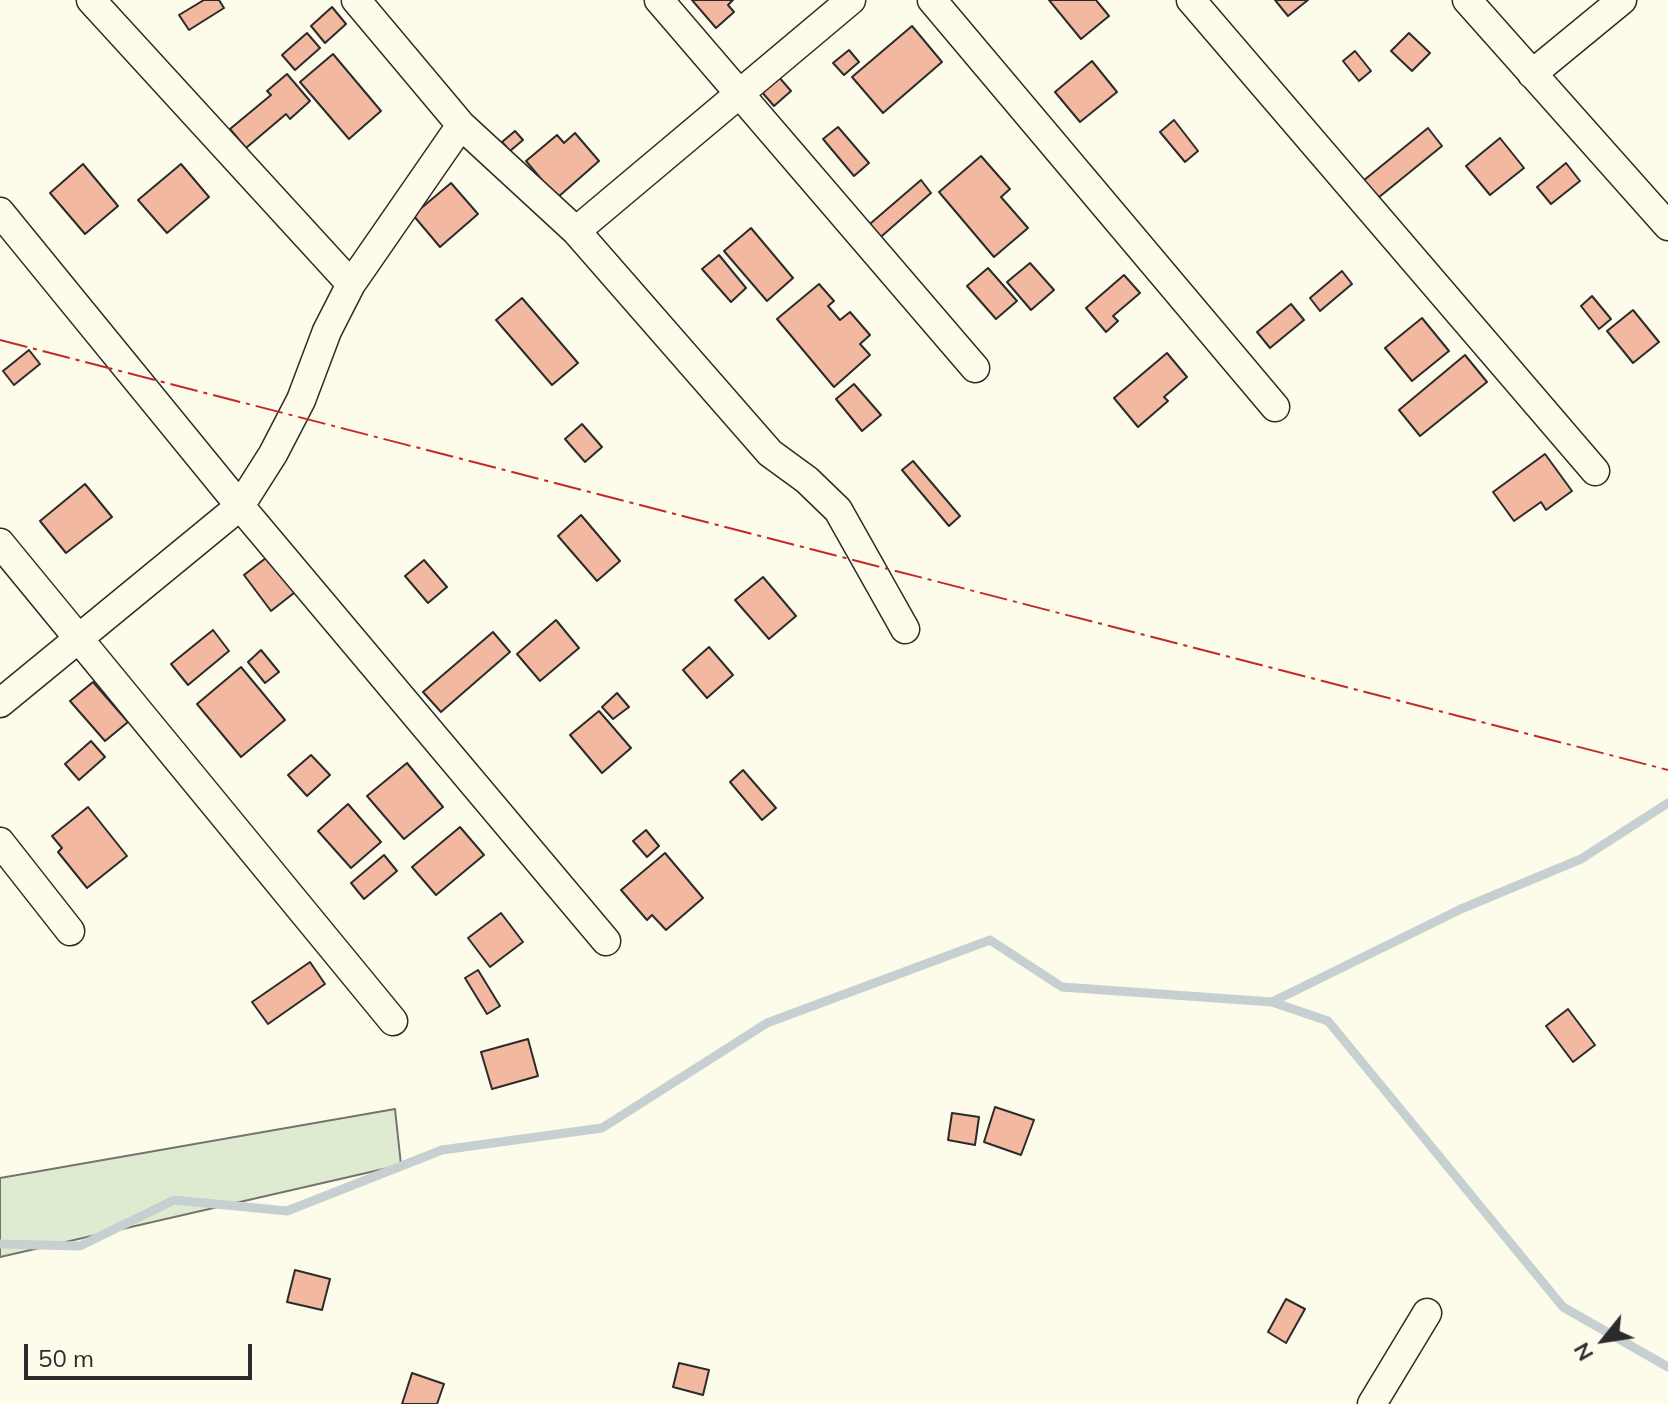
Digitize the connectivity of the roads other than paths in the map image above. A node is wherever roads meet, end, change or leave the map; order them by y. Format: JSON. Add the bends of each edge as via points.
{"nodes":[{"id":1,"x":91,"y":0,"type":"edge"},
{"id":2,"x":356,"y":0,"type":"edge"},
{"id":3,"x":659,"y":0,"type":"edge"},
{"id":4,"x":851,"y":0,"type":"edge"},
{"id":5,"x":932,"y":0,"type":"edge"},
{"id":6,"x":1191,"y":0,"type":"edge"},
{"id":7,"x":1467,"y":0,"type":"edge"},
{"id":8,"x":1622,"y":0,"type":"edge"},
{"id":9,"x":1532,"y":74,"type":"junction"},
{"id":10,"x":740,"y":93,"type":"junction"},
{"id":11,"x":461,"y":125,"type":"junction"},
{"id":12,"x":0,"y":212,"type":"edge"},
{"id":13,"x":1668,"y":226,"type":"edge"},
{"id":14,"x":576,"y":231,"type":"junction"},
{"id":15,"x":351,"y":284,"type":"junction"},
{"id":16,"x":975,"y":368,"type":"dead end"},
{"id":17,"x":1275,"y":407,"type":"dead end"},
{"id":18,"x":1595,"y":471,"type":"dead end"},
{"id":19,"x":240,"y":506,"type":"junction"},
{"id":20,"x":0,"y":543,"type":"edge"},
{"id":21,"x":905,"y":629,"type":"dead end"},
{"id":22,"x":78,"y":638,"type":"junction"},
{"id":23,"x":0,"y":703,"type":"edge"},
{"id":24,"x":0,"y":842,"type":"edge"},
{"id":25,"x":70,"y":931,"type":"dead end"},
{"id":26,"x":606,"y":941,"type":"dead end"},
{"id":27,"x":393,"y":1021,"type":"dead end"},
{"id":28,"x":1427,"y":1313,"type":"dead end"},
{"id":29,"x":1372,"y":1404,"type":"edge"}],
"edges":[{"from":1,"to":15,"type":"street"},
{"from":2,"to":11,"type":"street"},
{"from":3,"to":10,"type":"street"},
{"from":4,"to":10,"type":"street"},
{"from":5,"to":17,"type":"street"},
{"from":6,"to":18,"type":"street"},
{"from":7,"to":9,"type":"street"},
{"from":8,"to":9,"type":"street"},
{"from":9,"to":13,"type":"street"},
{"from":10,"to":14,"type":"street"},
{"from":10,"to":16,"type":"street"},
{"from":11,"to":14,"type":"street"},
{"from":11,"to":15,"type":"street"},
{"from":12,"to":19,"type":"street"},
{"from":14,"to":21,"type":"street","via":[[770,453],[838,510]]},
{"from":15,"to":19,"type":"street","via":[[301,400]]},
{"from":19,"to":22,"type":"street"},
{"from":19,"to":26,"type":"street"},
{"from":20,"to":22,"type":"street"},
{"from":22,"to":23,"type":"street"},
{"from":22,"to":27,"type":"street"},
{"from":24,"to":25,"type":"street"},
{"from":28,"to":29,"type":"street"}]}
